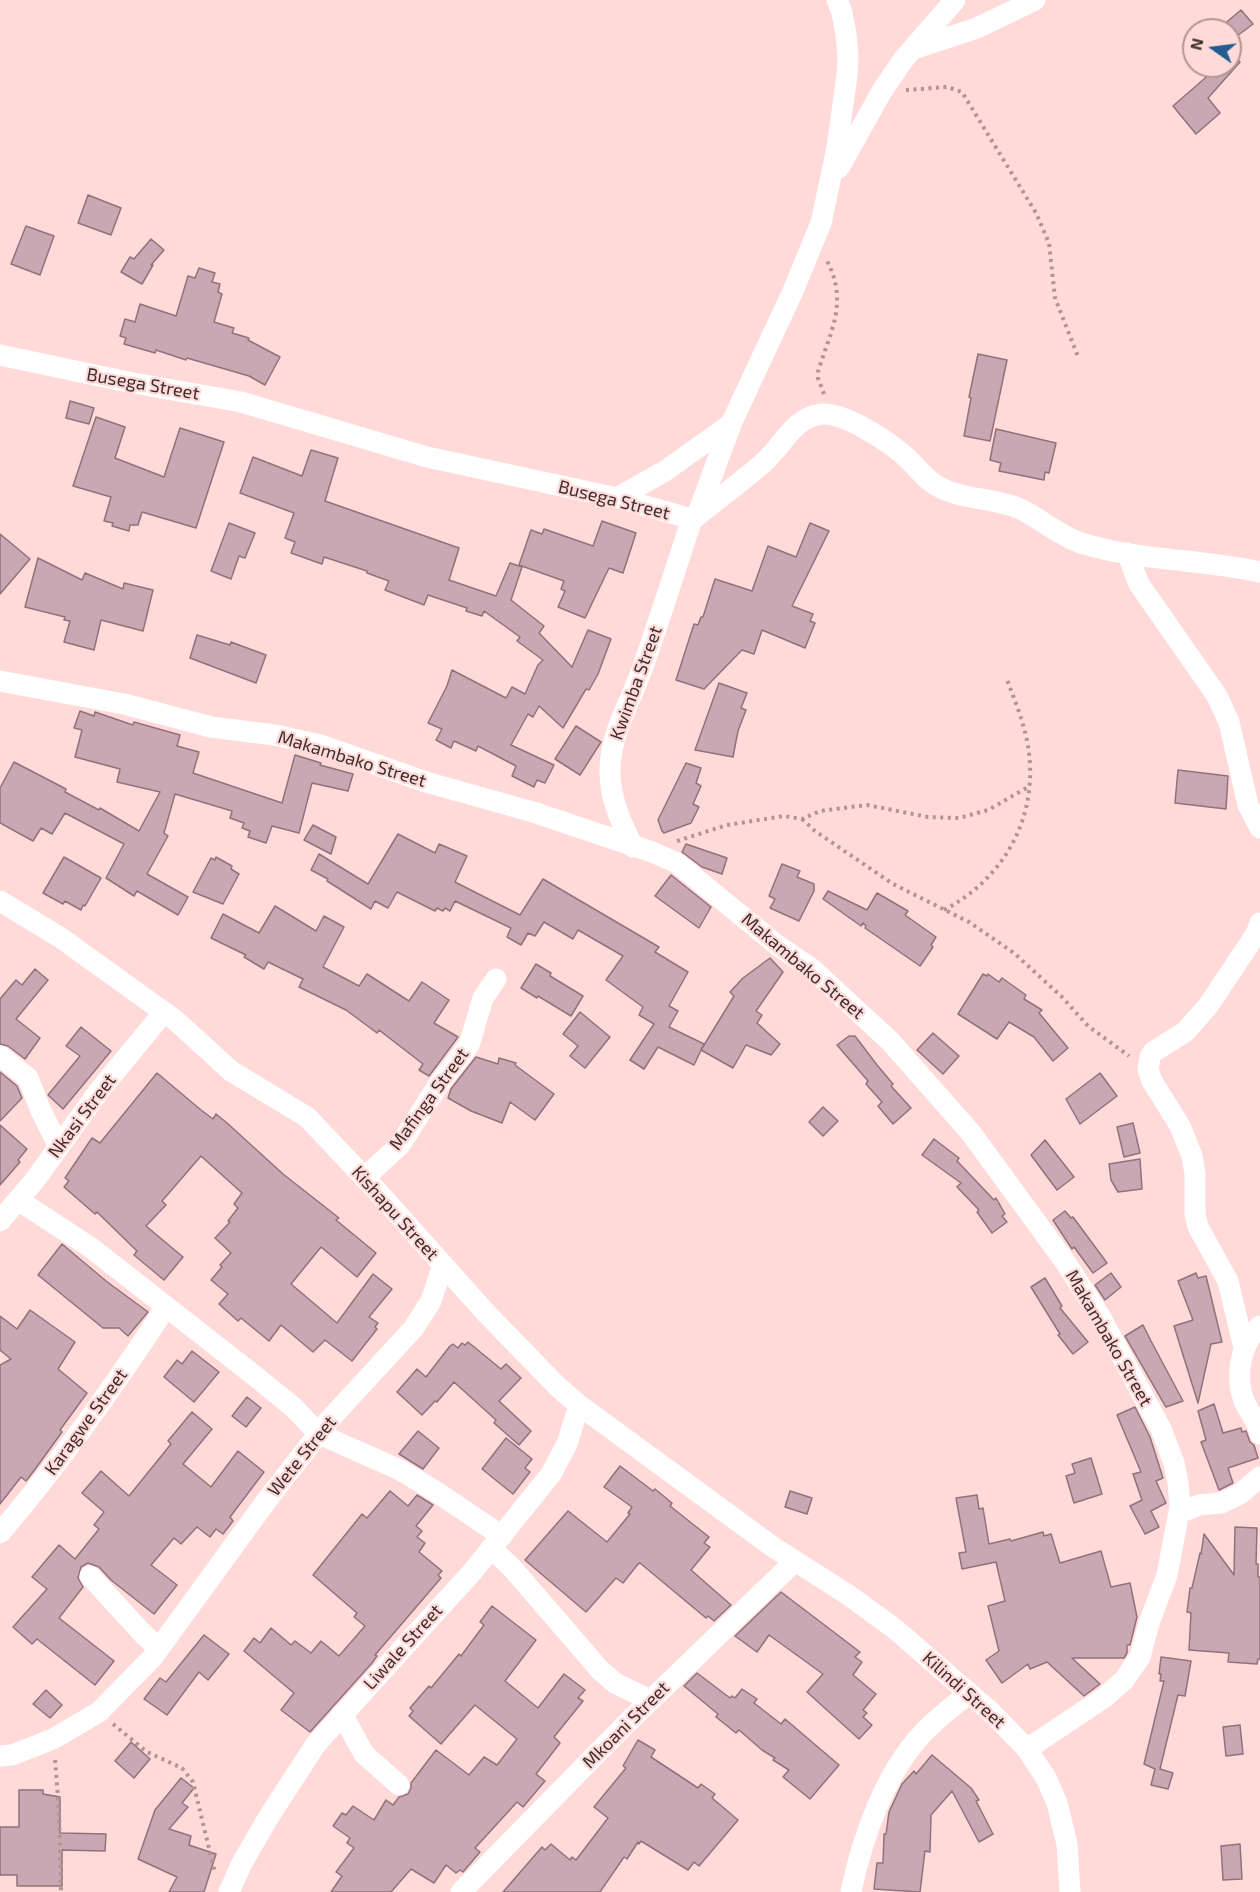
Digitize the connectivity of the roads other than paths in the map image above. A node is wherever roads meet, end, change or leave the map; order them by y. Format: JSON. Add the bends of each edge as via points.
{"nodes":[{"id":1,"x":837,"y":0,"type":"edge"},
{"id":2,"x":955,"y":0,"type":"edge"},
{"id":3,"x":1035,"y":0,"type":"edge"},
{"id":4,"x":912,"y":49,"type":"junction"},
{"id":5,"x":830,"y":184,"type":"junction"},
{"id":6,"x":0,"y":339,"type":"edge"},
{"id":7,"x":6,"y":357,"type":"edge"},
{"id":8,"x":731,"y":424,"type":"junction"},
{"id":9,"x":617,"y":498,"type":"junction"},
{"id":10,"x":694,"y":518,"type":"junction"},
{"id":11,"x":1127,"y":553,"type":"junction"},
{"id":12,"x":1260,"y":572,"type":"edge"},
{"id":13,"x":0,"y":681,"type":"edge"},
{"id":14,"x":1260,"y":828,"type":"edge"},
{"id":15,"x":643,"y":849,"type":"junction"},
{"id":16,"x":0,"y":901,"type":"edge"},
{"id":17,"x":1260,"y":923,"type":"edge"},
{"id":18,"x":496,"y":979,"type":"dead end"},
{"id":19,"x":164,"y":1012,"type":"junction"},
{"id":20,"x":0,"y":1056,"type":"edge"},
{"id":21,"x":59,"y":1147,"type":"junction"},
{"id":22,"x":364,"y":1178,"type":"junction"},
{"id":23,"x":18,"y":1200,"type":"junction"},
{"id":24,"x":0,"y":1221,"type":"edge"},
{"id":25,"x":443,"y":1265,"type":"junction"},
{"id":26,"x":166,"y":1306,"type":"junction"},
{"id":27,"x":1260,"y":1326,"type":"edge"},
{"id":28,"x":1244,"y":1348,"type":"junction"},
{"id":29,"x":579,"y":1405,"type":"junction"},
{"id":30,"x":319,"y":1434,"type":"junction"},
{"id":31,"x":1260,"y":1434,"type":"edge"},
{"id":32,"x":1260,"y":1477,"type":"edge"},
{"id":33,"x":1179,"y":1513,"type":"junction"},
{"id":34,"x":0,"y":1533,"type":"edge"},
{"id":35,"x":496,"y":1542,"type":"junction"},
{"id":36,"x":773,"y":1547,"type":"joint"},
{"id":37,"x":795,"y":1561,"type":"junction"},
{"id":38,"x":90,"y":1576,"type":"dead end"},
{"id":39,"x":159,"y":1648,"type":"junction"},
{"id":40,"x":969,"y":1693,"type":"junction"},
{"id":41,"x":650,"y":1700,"type":"junction"},
{"id":42,"x":342,"y":1714,"type":"junction"},
{"id":43,"x":1027,"y":1749,"type":"junction"},
{"id":44,"x":0,"y":1756,"type":"edge"},
{"id":45,"x":399,"y":1785,"type":"dead end"},
{"id":46,"x":223,"y":1886,"type":"edge"},
{"id":47,"x":461,"y":1892,"type":"edge"},
{"id":48,"x":851,"y":1892,"type":"edge"},
{"id":49,"x":1070,"y":1892,"type":"edge"}],
"edges":[{"from":1,"to":5,"type":"street","name":"Busega Street","via":[[848,56]]},
{"from":2,"to":4,"type":"street"},
{"from":3,"to":4,"type":"street","via":[[977,28]]},
{"from":4,"to":5,"type":"street","via":[[882,91]]},
{"from":5,"to":8,"type":"street","name":"Busega Street","via":[[821,223],[794,291]]},
{"from":6,"to":7,"type":"street"},
{"from":7,"to":9,"type":"street","name":"Busega Street","via":[[242,402],[428,457]]},
{"from":8,"to":9,"type":"street","via":[[665,471]]},
{"from":8,"to":10,"type":"street","name":"Busega Street"},
{"from":9,"to":10,"type":"street","name":"Busega Street"},
{"from":10,"to":11,"type":"street","via":[[767,460],[798,424],[822,414],[839,417],[884,440],[943,489],[1017,507],[1080,542]]},
{"from":10,"to":15,"type":"street","name":"Kwimba Street","via":[[612,749],[614,799],[621,820]]},
{"from":11,"to":12,"type":"street"},
{"from":11,"to":14,"type":"street","via":[[1139,584],[1217,696],[1229,722],[1248,805]]},
{"from":13,"to":15,"type":"street","name":"Makambako Street","via":[[124,704],[211,728],[320,745]]},
{"from":15,"to":33,"type":"street","name":"Makambako Street","via":[[677,863],[845,997],[890,1041],[971,1133],[1101,1318],[1161,1430],[1174,1463]]},
{"from":16,"to":19,"type":"street","name":"Kishapu Street","via":[[61,938]]},
{"from":17,"to":28,"type":"street","via":[[1208,1006],[1185,1032],[1153,1052],[1148,1069],[1192,1155],[1198,1227],[1228,1281]]},
{"from":18,"to":22,"type":"street","name":"Mafinga Street","via":[[483,998],[469,1045],[400,1145]]},
{"from":19,"to":21,"type":"street","name":"Nkasi Street"},
{"from":19,"to":22,"type":"street","name":"Kishapu Street","via":[[231,1071],[306,1117]]},
{"from":20,"to":21,"type":"street","via":[[28,1078]]},
{"from":21,"to":23,"type":"street","name":"Nkasi Street"},
{"from":22,"to":25,"type":"street","name":"Kishapu Street"},
{"from":23,"to":24,"type":"street","name":"Nkasi Street"},
{"from":23,"to":26,"type":"street","via":[[90,1247]]},
{"from":25,"to":29,"type":"street","name":"Kishapu Street"},
{"from":25,"to":30,"type":"street","name":"Wete Street","via":[[431,1301],[413,1329]]},
{"from":26,"to":30,"type":"street","via":[[255,1376]]},
{"from":26,"to":34,"type":"street","name":"Karagwe Street","via":[[37,1490]]},
{"from":27,"to":28,"type":"street"},
{"from":28,"to":31,"type":"street","via":[[1242,1391]]},
{"from":29,"to":35,"type":"street","name":"Liwale Street","via":[[567,1444],[551,1474]]},
{"from":29,"to":36,"type":"street","name":"Kishapu Street"},
{"from":30,"to":35,"type":"street","via":[[400,1470],[435,1491]]},
{"from":30,"to":39,"type":"street","name":"Wete Street","via":[[259,1509]]},
{"from":32,"to":33,"type":"street","via":[[1240,1494],[1221,1503],[1199,1505]]},
{"from":33,"to":43,"type":"street","name":"Makambako Street","via":[[1167,1575],[1140,1657],[1124,1680],[1105,1697]]},
{"from":35,"to":41,"type":"street","via":[[513,1569],[600,1670],[615,1683]]},
{"from":35,"to":42,"type":"street","name":"Liwale Street"},
{"from":36,"to":37,"type":"street","name":"Kilindi Street"},
{"from":37,"to":40,"type":"street","name":"Kilindi Street","via":[[895,1629]]},
{"from":37,"to":41,"type":"street","name":"Mkoani Street"},
{"from":38,"to":39,"type":"street"},
{"from":39,"to":44,"type":"street","name":"Wete Street","via":[[99,1712],[53,1739]]},
{"from":40,"to":43,"type":"street","name":"Kilindi Street"},
{"from":40,"to":48,"type":"street","via":[[923,1733],[900,1764],[874,1814]]},
{"from":41,"to":47,"type":"street","name":"Mkoani Street"},
{"from":42,"to":45,"type":"street","via":[[364,1754]]},
{"from":42,"to":46,"type":"street","name":"Liwale Street","via":[[315,1744],[242,1863]]},
{"from":43,"to":49,"type":"street","name":"Kilindi Street","via":[[1057,1803],[1067,1844]]}]}
